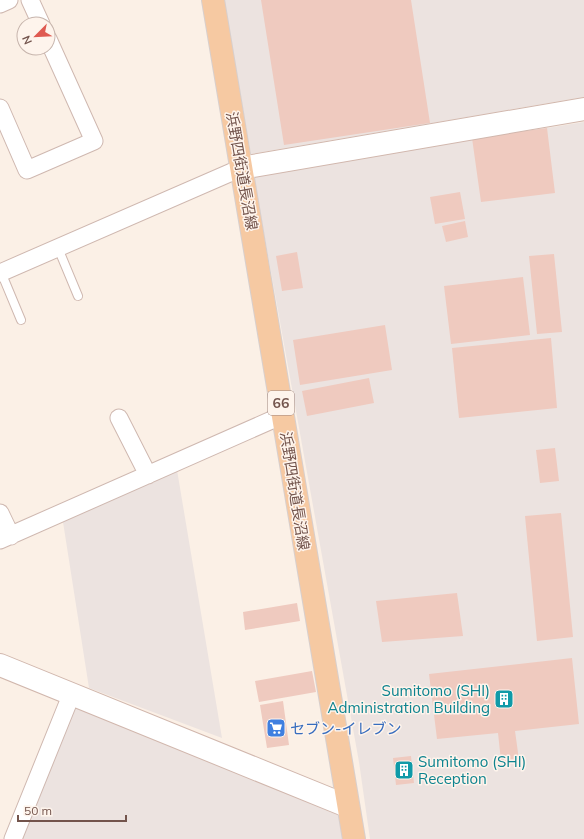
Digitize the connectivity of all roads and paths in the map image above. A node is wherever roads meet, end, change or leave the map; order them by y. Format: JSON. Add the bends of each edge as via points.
{"nodes":[{"id":1,"x":9,"y":0,"type":"edge"},
{"id":2,"x":30,"y":0,"type":"edge"},
{"id":3,"x":213,"y":0,"type":"edge"},
{"id":4,"x":0,"y":4,"type":"edge"},
{"id":5,"x":37,"y":16,"type":"edge"},
{"id":6,"x":56,"y":56,"type":"edge"},
{"id":7,"x":0,"y":108,"type":"edge"},
{"id":8,"x":584,"y":108,"type":"edge"},
{"id":9,"x":241,"y":168,"type":"junction"},
{"id":10,"x":58,"y":248,"type":"junction"},
{"id":11,"x":0,"y":273,"type":"edge"},
{"id":12,"x":78,"y":296,"type":"dead end"},
{"id":13,"x":21,"y":320,"type":"dead end"},
{"id":14,"x":283,"y":415,"type":"junction"},
{"id":15,"x":119,"y":418,"type":"dead end"},
{"id":16,"x":148,"y":475,"type":"junction"},
{"id":17,"x":0,"y":513,"type":"edge"},
{"id":18,"x":5,"y":538,"type":"edge"},
{"id":19,"x":0,"y":665,"type":"edge"},
{"id":20,"x":72,"y":693,"type":"junction"},
{"id":21,"x":347,"y":806,"type":"junction"},
{"id":22,"x":13,"y":839,"type":"edge"},
{"id":23,"x":354,"y":839,"type":"edge"}],
"edges":[{"from":1,"to":4,"type":"street"},
{"from":2,"to":5,"type":"street"},
{"from":3,"to":9,"type":"main road","name":"浜野四街道長沼線","number":"66"},
{"from":6,"to":7,"type":"street","via":[[94,140],[27,170]]},
{"from":8,"to":9,"type":"street"},
{"from":9,"to":10,"type":"street"},
{"from":9,"to":14,"type":"main road","name":"浜野四街道長沼線","number":"66"},
{"from":10,"to":11,"type":"street"},
{"from":10,"to":12,"type":"lane"},
{"from":11,"to":13,"type":"lane"},
{"from":14,"to":16,"type":"street"},
{"from":14,"to":21,"type":"main road","name":"浜野四街道長沼線","number":"66"},
{"from":15,"to":16,"type":"street"},
{"from":16,"to":18,"type":"street"},
{"from":17,"to":18,"type":"street"},
{"from":19,"to":20,"type":"street"},
{"from":20,"to":21,"type":"street"},
{"from":20,"to":22,"type":"street"},
{"from":21,"to":23,"type":"main road","name":"浜野四街道長沼線","number":"66"}]}
